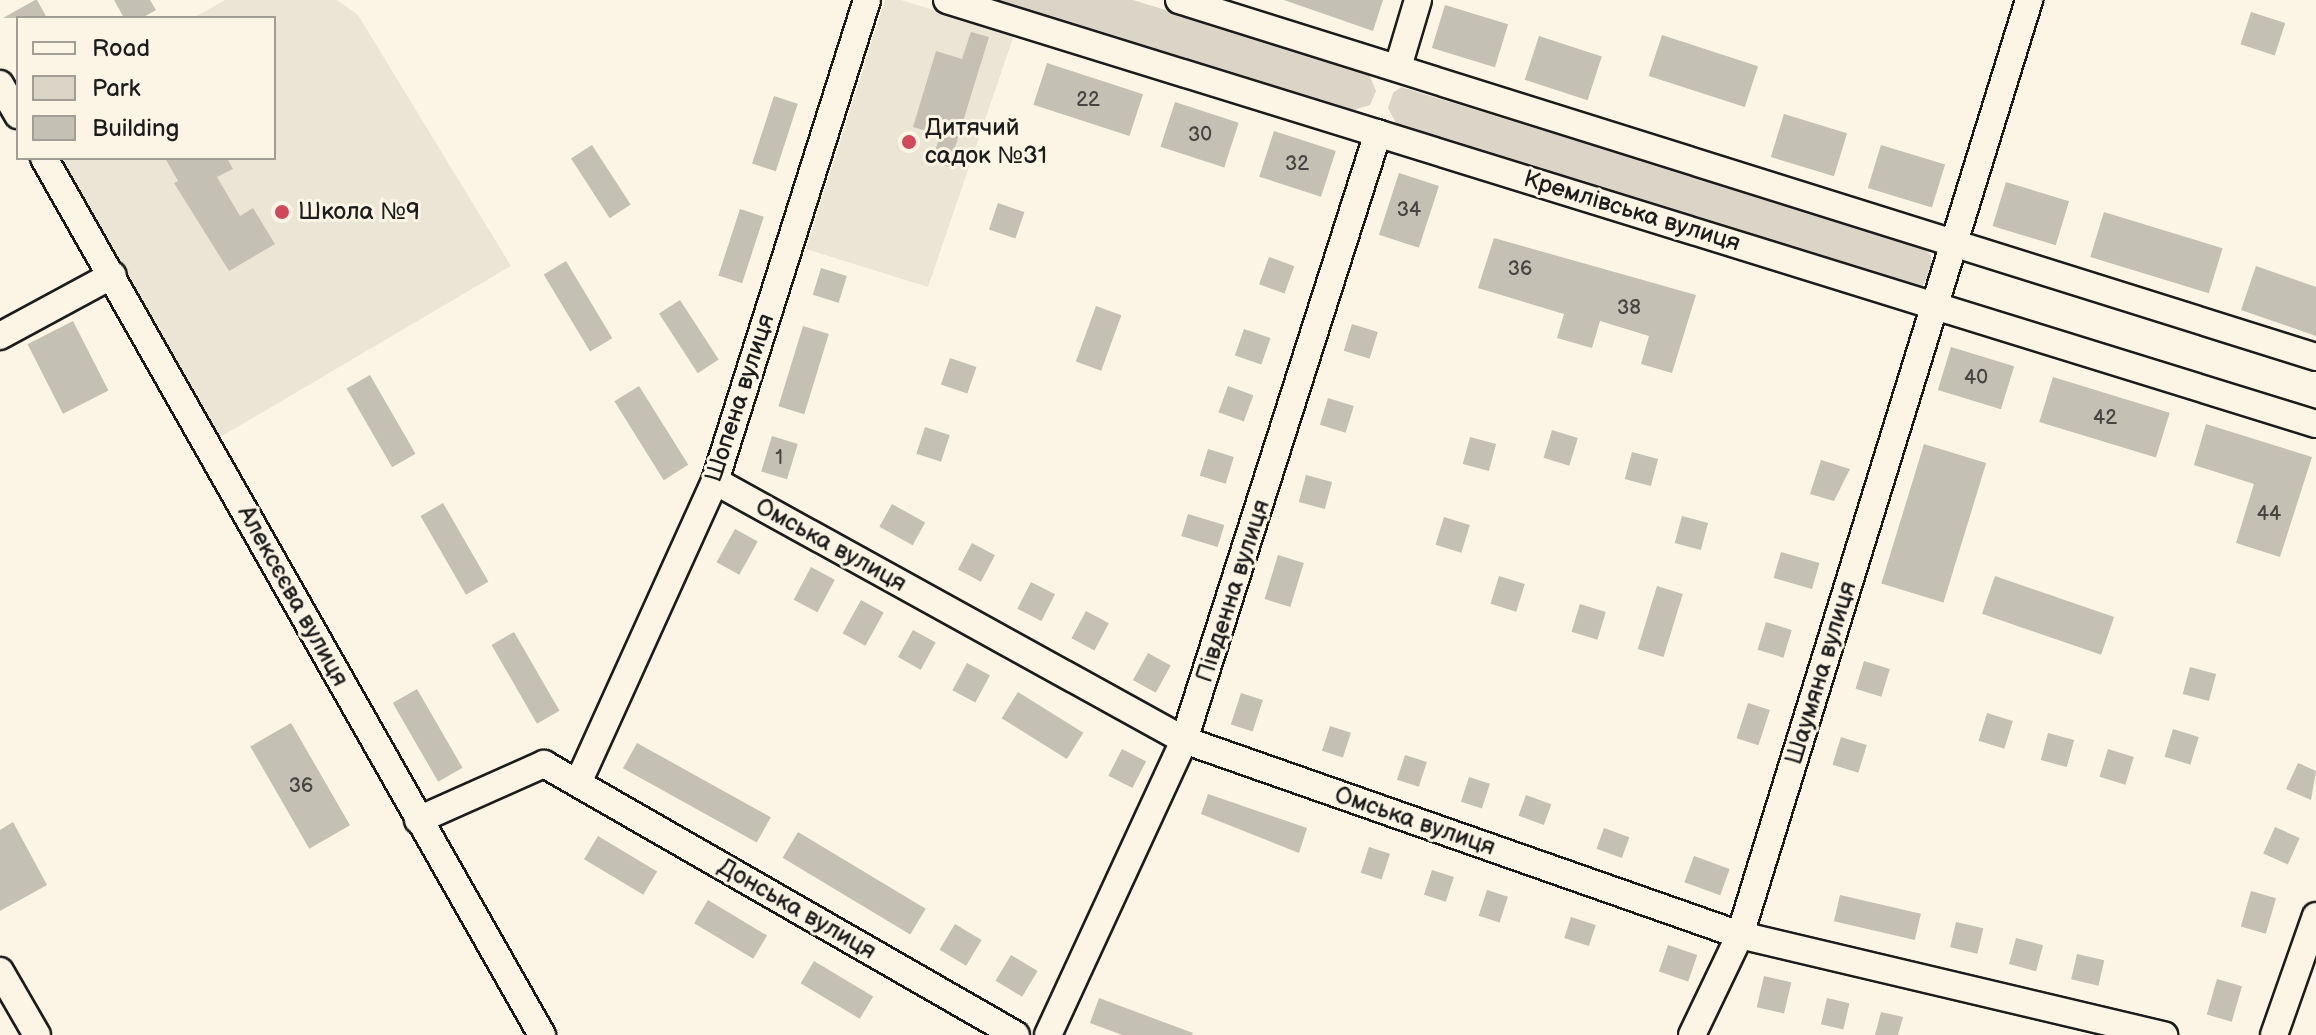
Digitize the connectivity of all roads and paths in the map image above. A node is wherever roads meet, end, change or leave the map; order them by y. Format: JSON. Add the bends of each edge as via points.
{"nodes":[{"id":1,"x":867,"y":0,"type":"edge"},
{"id":2,"x":947,"y":0,"type":"edge"},
{"id":3,"x":1179,"y":0,"type":"edge"},
{"id":4,"x":1418,"y":0,"type":"edge"},
{"id":5,"x":2029,"y":0,"type":"edge"},
{"id":6,"x":1398,"y":67,"type":"junction"},
{"id":7,"x":0,"y":84,"type":"edge"},
{"id":8,"x":16,"y":112,"type":"edge"},
{"id":9,"x":1378,"y":133,"type":"junction"},
{"id":10,"x":45,"y":160,"type":"edge"},
{"id":11,"x":1955,"y":240,"type":"junction"},
{"id":12,"x":113,"y":275,"type":"junction"},
{"id":13,"x":1934,"y":305,"type":"junction"},
{"id":14,"x":0,"y":336,"type":"edge"},
{"id":15,"x":2316,"y":357,"type":"edge"},
{"id":16,"x":2316,"y":424,"type":"edge"},
{"id":17,"x":715,"y":481,"type":"junction"},
{"id":18,"x":1184,"y":740,"type":"junction"},
{"id":19,"x":578,"y":783,"type":"junction"},
{"id":20,"x":418,"y":820,"type":"junction"},
{"id":21,"x":2316,"y":916,"type":"edge"},
{"id":22,"x":1740,"y":935,"type":"junction"},
{"id":23,"x":0,"y":971,"type":"edge"},
{"id":24,"x":37,"y":1035,"type":"edge"},
{"id":25,"x":542,"y":1035,"type":"edge"},
{"id":26,"x":1016,"y":1035,"type":"edge"},
{"id":27,"x":1048,"y":1035,"type":"edge"},
{"id":28,"x":1692,"y":1035,"type":"edge"},
{"id":29,"x":2164,"y":1035,"type":"edge"},
{"id":30,"x":2274,"y":1035,"type":"edge"}],
"edges":[{"from":1,"to":17,"type":"street","name":"Шопена вулиця"},
{"from":2,"to":9,"type":"street","name":"Кремлівська вулиця"},
{"from":3,"to":6,"type":"street"},
{"from":4,"to":6,"type":"street"},
{"from":5,"to":11,"type":"street"},
{"from":6,"to":11,"type":"street"},
{"from":7,"to":8,"type":"street"},
{"from":9,"to":13,"type":"street","name":"Кремлівська вулиця"},
{"from":9,"to":18,"type":"street","name":"Південна вулиця"},
{"from":10,"to":12,"type":"street","name":"Алексєєва вулиця"},
{"from":11,"to":13,"type":"street","name":"Шаумяна вулиця"},
{"from":11,"to":15,"type":"street"},
{"from":12,"to":14,"type":"street"},
{"from":12,"to":20,"type":"street","name":"Алексєєва вулиця"},
{"from":13,"to":16,"type":"street","name":"Кремлівська вулиця"},
{"from":13,"to":22,"type":"street","name":"Шаумяна вулиця"},
{"from":17,"to":18,"type":"street","name":"Омська вулиця"},
{"from":17,"to":19,"type":"street","name":"Шопена вулиця"},
{"from":18,"to":22,"type":"street","name":"Омська вулиця"},
{"from":18,"to":27,"type":"street","name":"Південна вулиця"},
{"from":19,"to":20,"type":"street","name":"Донська вулиця","via":[[544,764]]},
{"from":19,"to":26,"type":"street","name":"Донська вулиця"},
{"from":20,"to":25,"type":"street","name":"Алексєєва вулиця"},
{"from":21,"to":30,"type":"street"},
{"from":22,"to":28,"type":"street","name":"Шаумяна вулиця"},
{"from":22,"to":29,"type":"street","name":"Омська вулиця"},
{"from":23,"to":24,"type":"street"}]}
